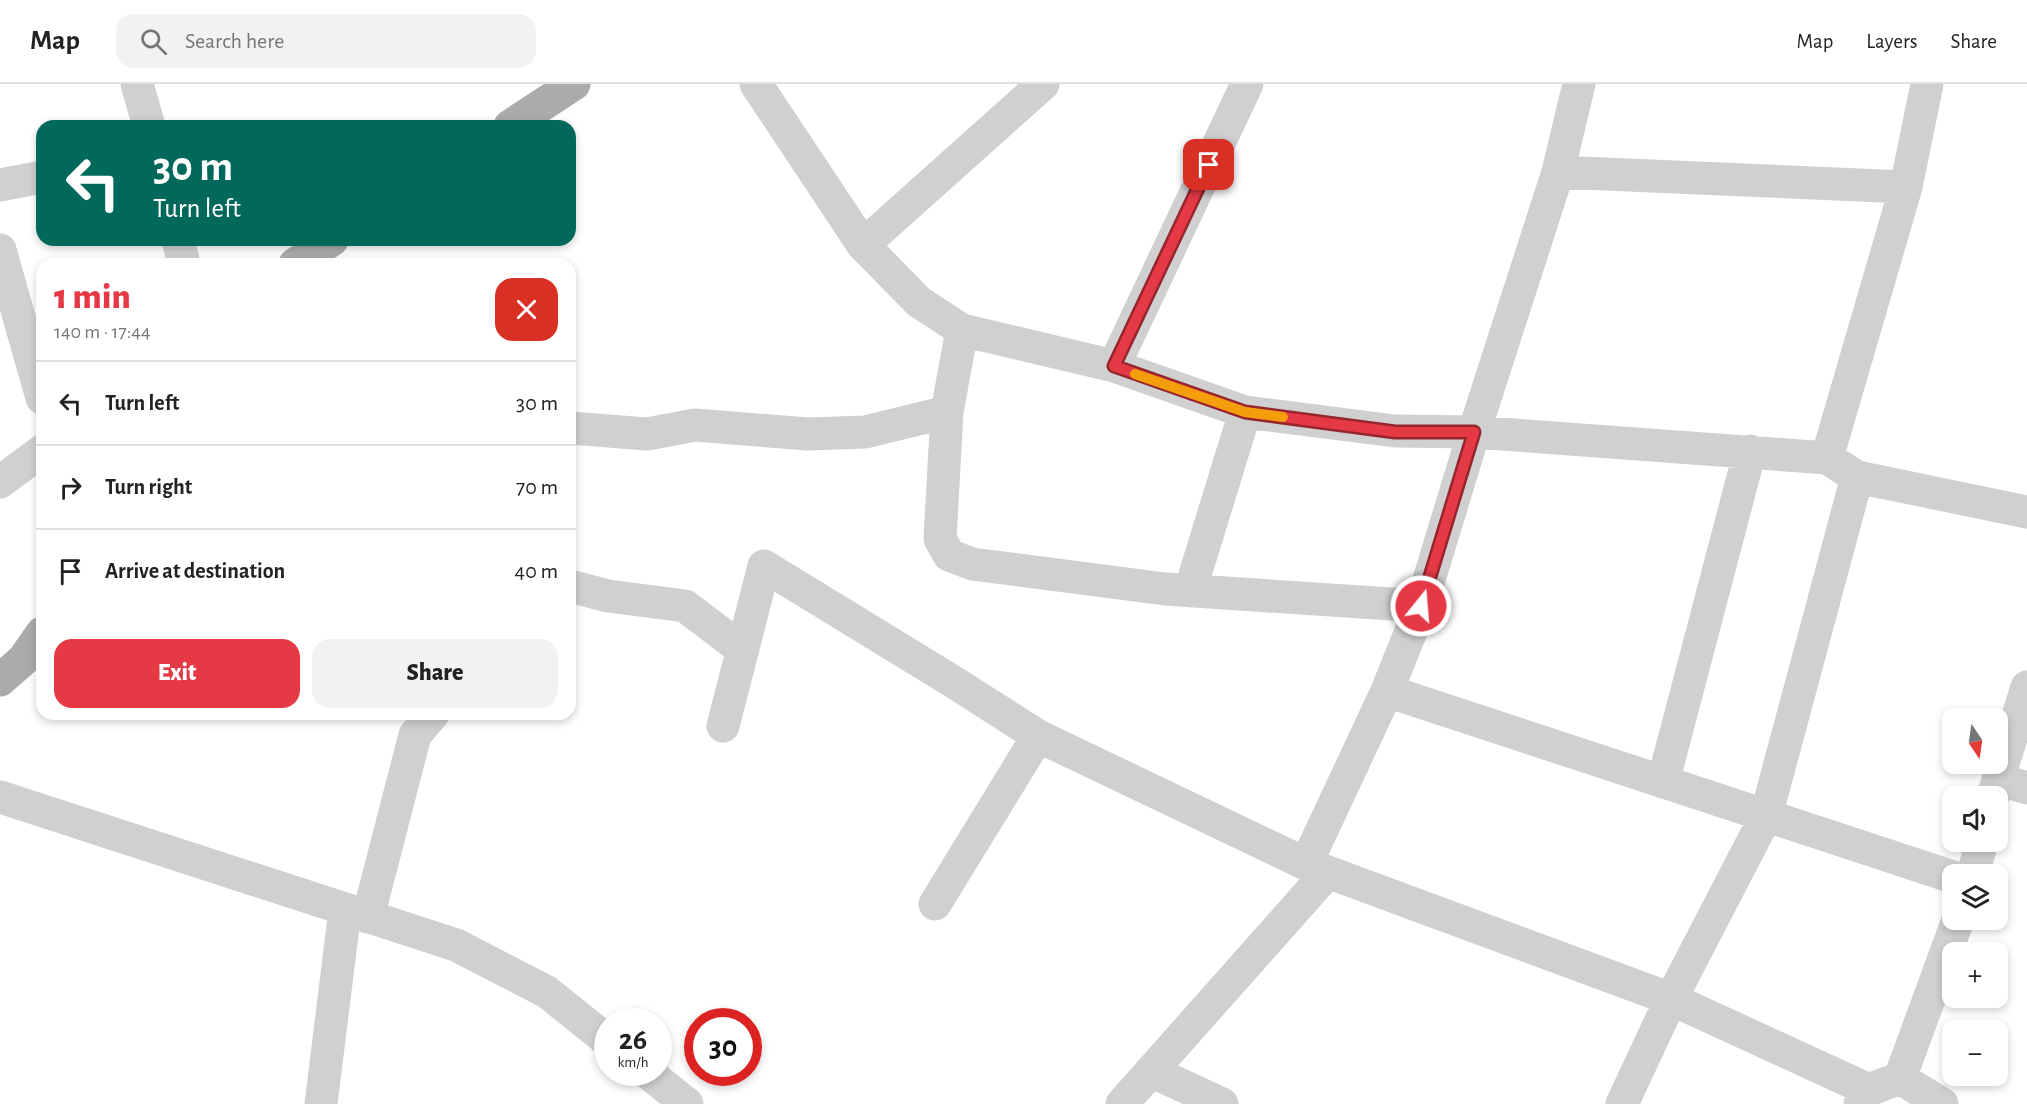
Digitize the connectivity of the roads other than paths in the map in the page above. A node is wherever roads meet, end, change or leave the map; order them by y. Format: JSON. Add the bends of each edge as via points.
{"nodes":[{"id":1,"x":137,"y":84,"type":"edge"},
{"id":2,"x":756,"y":84,"type":"edge"},
{"id":3,"x":1043,"y":84,"type":"edge"},
{"id":4,"x":1247,"y":84,"type":"edge"},
{"id":5,"x":1579,"y":84,"type":"edge"},
{"id":6,"x":1927,"y":84,"type":"edge"},
{"id":7,"x":567,"y":86,"type":"edge"},
{"id":8,"x":147,"y":120,"type":"edge"},
{"id":9,"x":519,"y":120,"type":"edge"},
{"id":10,"x":1558,"y":172,"type":"junction"},
{"id":11,"x":36,"y":178,"type":"edge"},
{"id":12,"x":0,"y":185,"type":"edge"},
{"id":13,"x":1906,"y":187,"type":"junction"},
{"id":14,"x":862,"y":245,"type":"junction"},
{"id":15,"x":323,"y":246,"type":"edge"},
{"id":16,"x":0,"y":250,"type":"edge"},
{"id":17,"x":304,"y":258,"type":"edge"},
{"id":18,"x":19,"y":303,"type":"edge"},
{"id":19,"x":962,"y":330,"type":"junction"},
{"id":20,"x":1114,"y":366,"type":"junction"},
{"id":21,"x":36,"y":373,"type":"edge"},
{"id":22,"x":946,"y":412,"type":"junction"},
{"id":23,"x":1245,"y":412,"type":"junction"},
{"id":24,"x":576,"y":428,"type":"edge"},
{"id":25,"x":1474,"y":432,"type":"junction"},
{"id":26,"x":1750,"y":451,"type":"junction"},
{"id":27,"x":36,"y":455,"type":"edge"},
{"id":28,"x":1827,"y":458,"type":"junction"},
{"id":29,"x":1857,"y":477,"type":"junction"},
{"id":30,"x":0,"y":482,"type":"edge"},
{"id":31,"x":2027,"y":512,"type":"edge"},
{"id":32,"x":576,"y":588,"type":"edge"},
{"id":33,"x":1190,"y":591,"type":"junction"},
{"id":34,"x":1421,"y":606,"type":"junction"},
{"id":35,"x":36,"y":642,"type":"edge"},
{"id":36,"x":743,"y":650,"type":"junction"},
{"id":37,"x":0,"y":680,"type":"edge"},
{"id":38,"x":2027,"y":687,"type":"edge"},
{"id":39,"x":1388,"y":691,"type":"junction"},
{"id":40,"x":428,"y":720,"type":"edge"},
{"id":41,"x":723,"y":726,"type":"dead end"},
{"id":42,"x":1038,"y":736,"type":"junction"},
{"id":43,"x":1663,"y":782,"type":"junction"},
{"id":44,"x":2006,"y":786,"type":"edge"},
{"id":45,"x":0,"y":797,"type":"edge"},
{"id":46,"x":1766,"y":816,"type":"junction"},
{"id":47,"x":1317,"y":868,"type":"junction"},
{"id":48,"x":1942,"y":873,"type":"edge"},
{"id":49,"x":935,"y":904,"type":"dead end"},
{"id":50,"x":356,"y":913,"type":"junction"},
{"id":51,"x":1954,"y":930,"type":"edge"},
{"id":52,"x":1671,"y":999,"type":"junction"},
{"id":53,"x":594,"y":1030,"type":"edge"},
{"id":54,"x":1151,"y":1071,"type":"junction"},
{"id":55,"x":1900,"y":1078,"type":"junction"},
{"id":56,"x":664,"y":1086,"type":"edge"},
{"id":57,"x":1864,"y":1097,"type":"edge"},
{"id":58,"x":321,"y":1104,"type":"edge"},
{"id":59,"x":687,"y":1104,"type":"edge"},
{"id":60,"x":1122,"y":1104,"type":"edge"},
{"id":61,"x":1222,"y":1104,"type":"edge"},
{"id":62,"x":1622,"y":1104,"type":"edge"},
{"id":63,"x":1942,"y":1104,"type":"edge"}],
"edges":[{"from":1,"to":8,"type":"street"},
{"from":2,"to":14,"type":"street"},
{"from":3,"to":14,"type":"street"},
{"from":4,"to":20,"type":"street"},
{"from":5,"to":10,"type":"street"},
{"from":6,"to":13,"type":"street"},
{"from":7,"to":9,"type":"main road"},
{"from":10,"to":13,"type":"street"},
{"from":10,"to":25,"type":"street"},
{"from":11,"to":12,"type":"street"},
{"from":13,"to":28,"type":"street"},
{"from":14,"to":19,"type":"street","via":[[919,302]]},
{"from":15,"to":17,"type":"main road"},
{"from":16,"to":18,"type":"street"},
{"from":18,"to":21,"type":"street"},
{"from":19,"to":20,"type":"street"},
{"from":19,"to":22,"type":"street"},
{"from":20,"to":23,"type":"street"},
{"from":22,"to":24,"type":"street","via":[[865,432],[808,434],[695,425],[647,434]]},
{"from":22,"to":33,"type":"street","via":[[940,539],[949,555],[972,564]]},
{"from":23,"to":25,"type":"street","via":[[1395,432]]},
{"from":23,"to":33,"type":"street"},
{"from":25,"to":26,"type":"street"},
{"from":25,"to":34,"type":"street"},
{"from":26,"to":28,"type":"street"},
{"from":26,"to":43,"type":"street"},
{"from":27,"to":30,"type":"street"},
{"from":28,"to":29,"type":"street"},
{"from":29,"to":31,"type":"street"},
{"from":29,"to":46,"type":"street"},
{"from":32,"to":36,"type":"street","via":[[685,606]]},
{"from":33,"to":34,"type":"street"},
{"from":34,"to":39,"type":"street"},
{"from":35,"to":37,"type":"main road","via":[[23,660]]},
{"from":36,"to":41,"type":"street"},
{"from":36,"to":42,"type":"street","via":[[764,566]]},
{"from":38,"to":44,"type":"street"},
{"from":39,"to":43,"type":"street"},
{"from":39,"to":47,"type":"street"},
{"from":40,"to":50,"type":"street","via":[[415,735]]},
{"from":42,"to":47,"type":"street"},
{"from":42,"to":49,"type":"street"},
{"from":43,"to":46,"type":"street"},
{"from":45,"to":50,"type":"street"},
{"from":46,"to":48,"type":"street"},
{"from":46,"to":52,"type":"street"},
{"from":47,"to":52,"type":"street"},
{"from":47,"to":54,"type":"street"},
{"from":50,"to":53,"type":"street","via":[[456,945],[547,992]]},
{"from":50,"to":58,"type":"street"},
{"from":51,"to":55,"type":"street"},
{"from":52,"to":57,"type":"street"},
{"from":52,"to":62,"type":"street"},
{"from":54,"to":60,"type":"street"},
{"from":54,"to":61,"type":"street"},
{"from":55,"to":57,"type":"street"},
{"from":55,"to":63,"type":"street"},
{"from":56,"to":59,"type":"street"}]}
